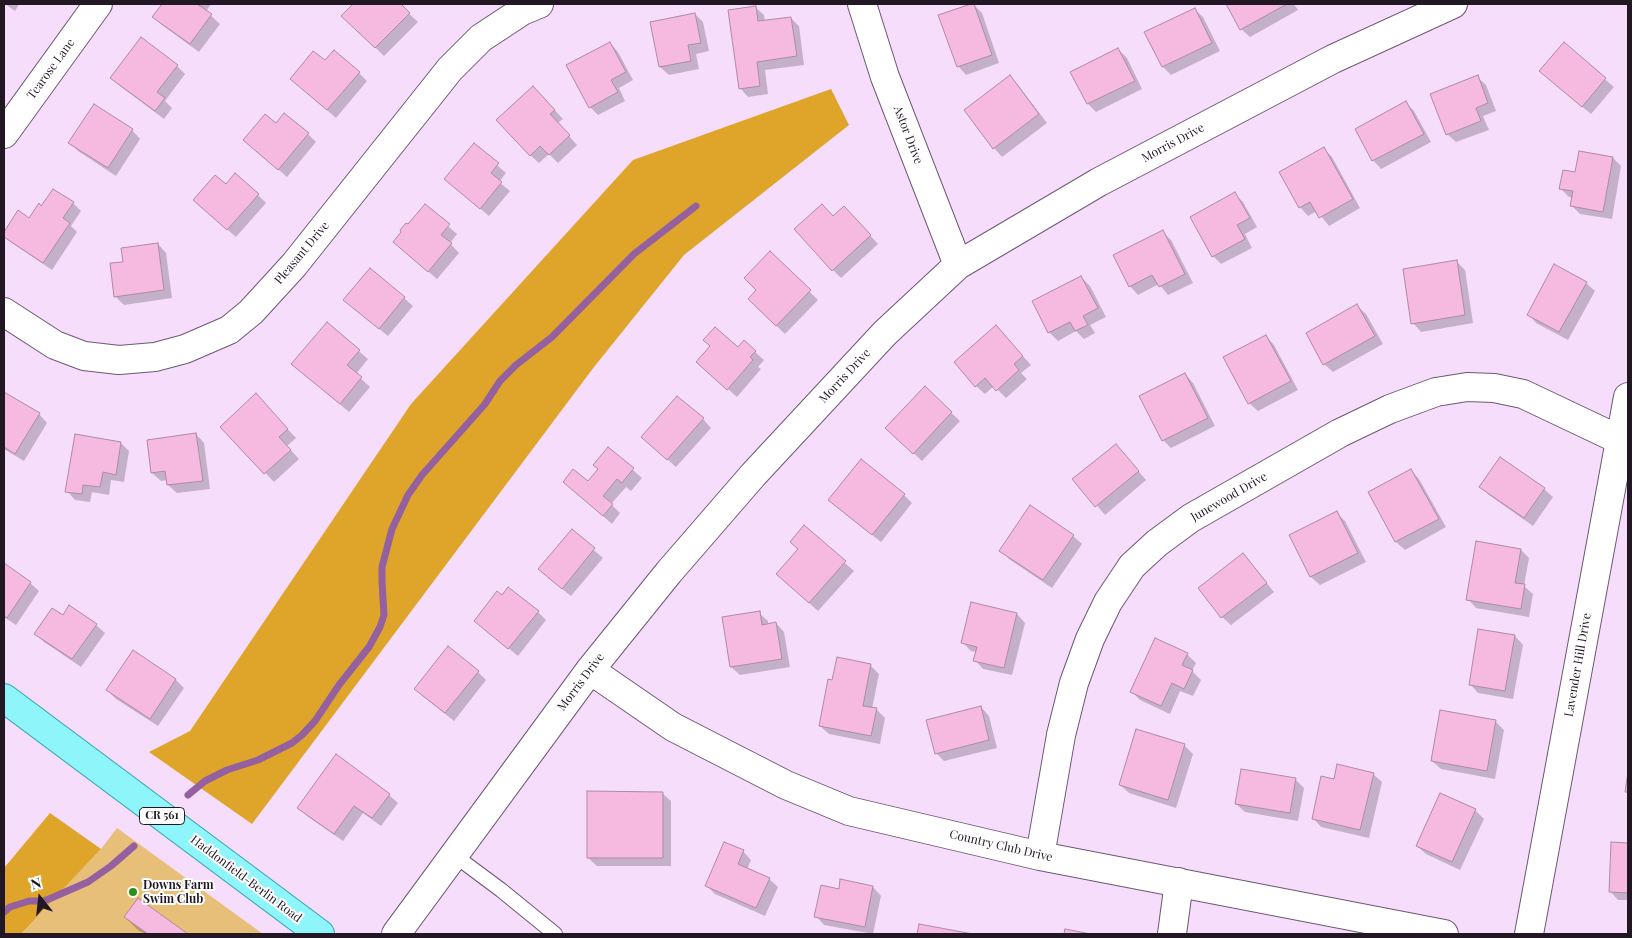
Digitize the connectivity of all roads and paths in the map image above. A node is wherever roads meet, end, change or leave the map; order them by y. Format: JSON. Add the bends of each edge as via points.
{"nodes":[{"id":1,"x":98,"y":4,"type":"edge"},
{"id":2,"x":540,"y":4,"type":"edge"},
{"id":3,"x":862,"y":4,"type":"edge"},
{"id":4,"x":1452,"y":4,"type":"edge"},
{"id":5,"x":4,"y":134,"type":"edge"},
{"id":6,"x":958,"y":264,"type":"junction"},
{"id":7,"x":4,"y":312,"type":"edge"},
{"id":8,"x":1628,"y":397,"type":"edge"},
{"id":9,"x":1620,"y":440,"type":"junction"},
{"id":10,"x":590,"y":670,"type":"junction"},
{"id":11,"x":4,"y":698,"type":"edge"},
{"id":12,"x":454,"y":855,"type":"junction"},
{"id":13,"x":1040,"y":856,"type":"junction"},
{"id":14,"x":1180,"y":882,"type":"junction"},
{"id":15,"x":320,"y":934,"type":"edge"},
{"id":16,"x":396,"y":934,"type":"edge"},
{"id":17,"x":555,"y":934,"type":"edge"},
{"id":18,"x":1172,"y":934,"type":"edge"},
{"id":19,"x":1444,"y":934,"type":"edge"},
{"id":20,"x":1529,"y":934,"type":"edge"}],
"edges":[{"from":1,"to":5,"type":"street","name":"Tearose Lane"},
{"from":2,"to":7,"type":"street","name":"Pleasant Drive","via":[[481,38],[450,68],[294,265],[251,312],[229,330],[185,349],[155,357],[119,360],[84,356],[55,345]]},
{"from":3,"to":6,"type":"street","name":"Astor Drive","via":[[885,77]]},
{"from":4,"to":6,"type":"street","name":"Morris Drive","via":[[1333,59],[1098,182]]},
{"from":6,"to":10,"type":"street","name":"Morris Drive","via":[[885,333],[753,475]]},
{"from":8,"to":9,"type":"street","name":"Lavender Hill Drive"},
{"from":9,"to":13,"type":"street","name":"Junewood Drive","via":[[1523,394],[1467,387],[1436,392],[1340,433],[1191,518],[1132,566],[1108,602],[1090,639],[1074,683],[1061,735]]},
{"from":9,"to":20,"type":"street","name":"Lavender Hill Drive"},
{"from":10,"to":12,"type":"street","name":"Morris Drive"},
{"from":10,"to":13,"type":"street","name":"Country Club Drive","via":[[673,727],[786,785],[849,811]]},
{"from":11,"to":15,"type":"main road","name":"Haddonfield-Berlin Road","number":"CR 561"},
{"from":12,"to":16,"type":"street","name":"Morris Drive"},
{"from":12,"to":17,"type":"lane"},
{"from":13,"to":14,"type":"street","name":"Country Club Drive"},
{"from":14,"to":18,"type":"street"},
{"from":14,"to":19,"type":"street","name":"Country Club Drive"}]}
